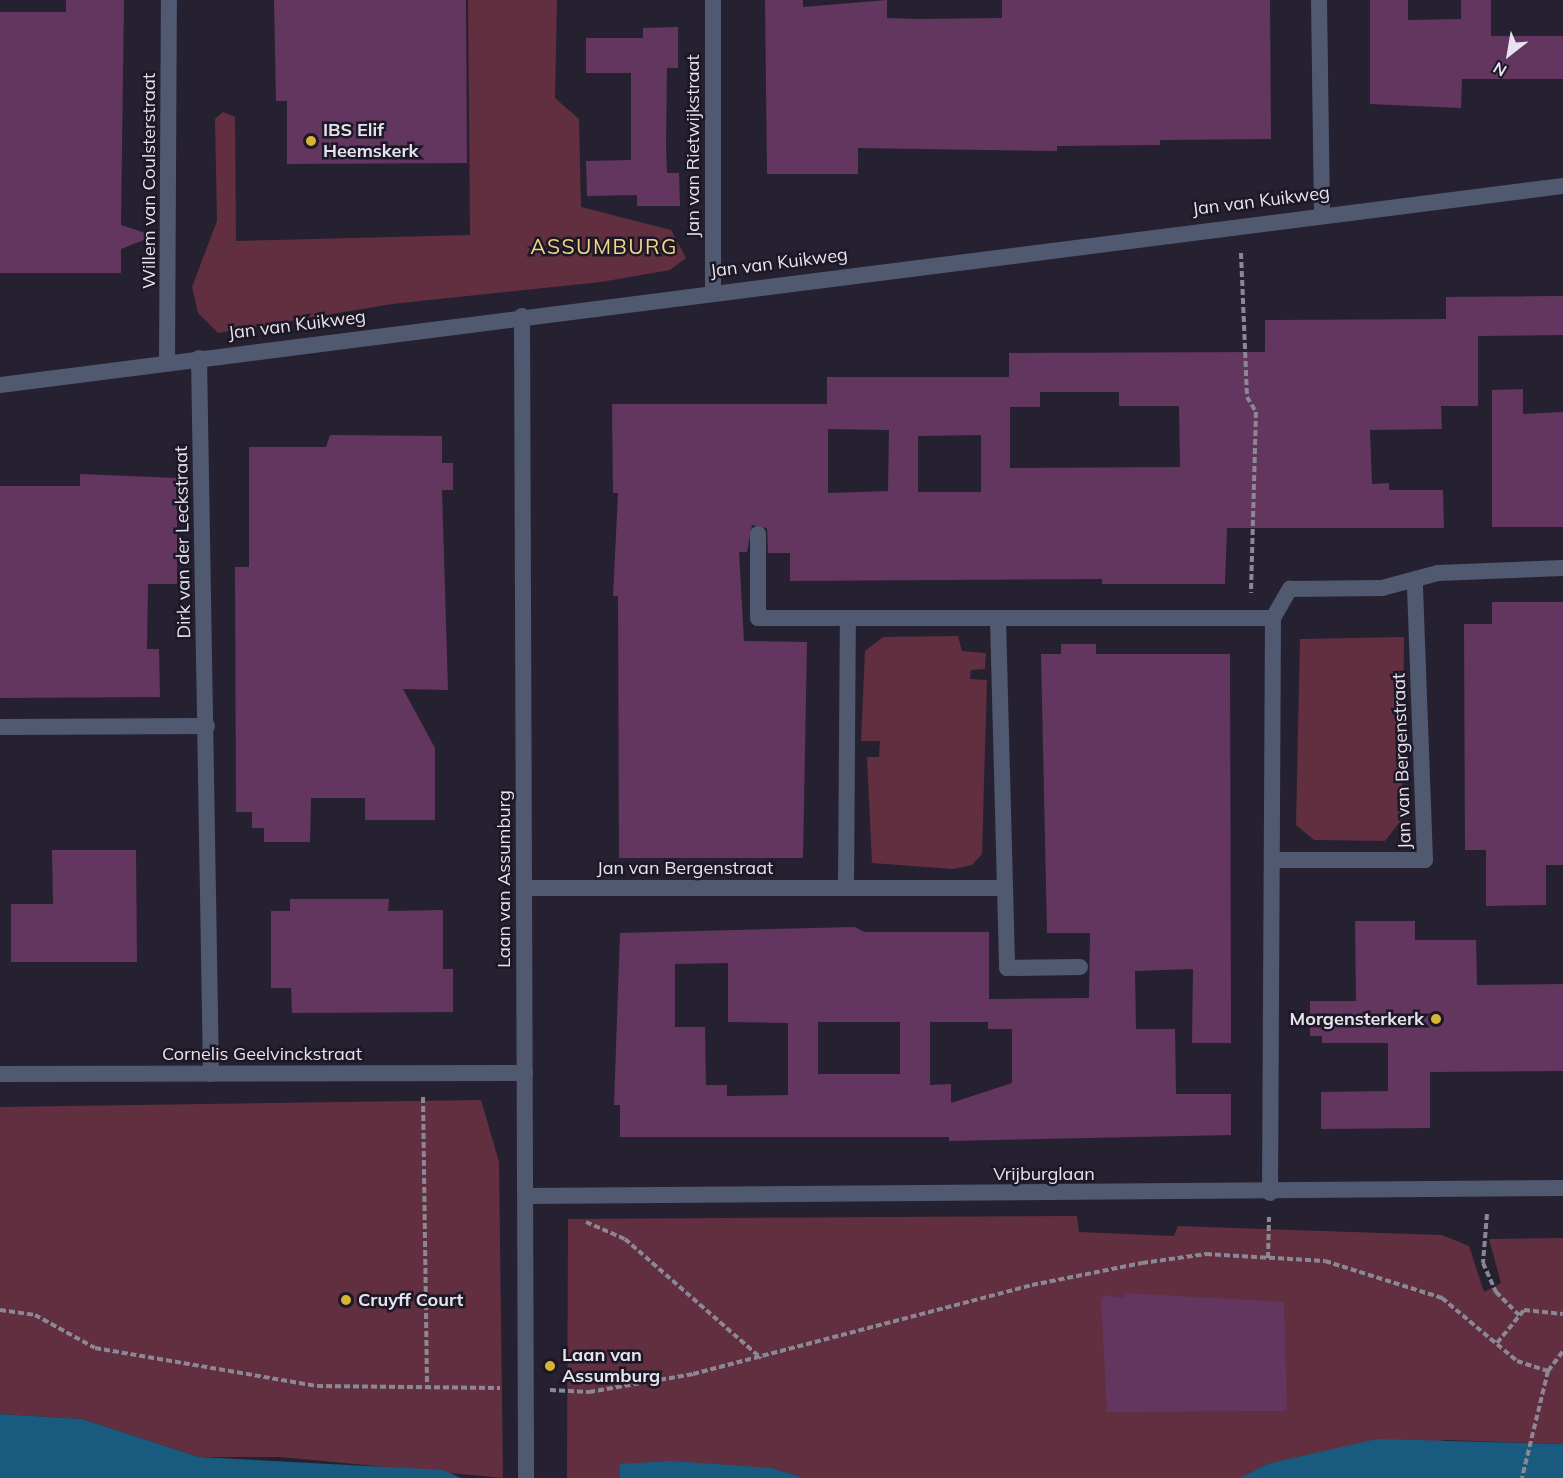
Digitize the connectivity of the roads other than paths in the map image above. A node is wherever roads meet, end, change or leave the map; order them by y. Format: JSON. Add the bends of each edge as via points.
{"nodes":[{"id":1,"x":169,"y":0,"type":"edge"},
{"id":2,"x":713,"y":0,"type":"edge"},
{"id":3,"x":1319,"y":0,"type":"edge"},
{"id":4,"x":1563,"y":186,"type":"edge"},
{"id":5,"x":1322,"y":213,"type":"junction"},
{"id":6,"x":713,"y":292,"type":"junction"},
{"id":7,"x":522,"y":316,"type":"junction"},
{"id":8,"x":199,"y":357,"type":"junction"},
{"id":9,"x":167,"y":363,"type":"junction"},
{"id":10,"x":0,"y":385,"type":"edge"},
{"id":11,"x":758,"y":534,"type":"dead end"},
{"id":12,"x":1563,"y":568,"type":"edge"},
{"id":13,"x":1415,"y":582,"type":"junction"},
{"id":14,"x":1273,"y":618,"type":"junction"},
{"id":15,"x":848,"y":619,"type":"junction"},
{"id":16,"x":998,"y":620,"type":"junction"},
{"id":17,"x":207,"y":726,"type":"junction"},
{"id":18,"x":0,"y":727,"type":"edge"},
{"id":19,"x":1274,"y":860,"type":"junction"},
{"id":20,"x":846,"y":887,"type":"junction"},
{"id":21,"x":524,"y":888,"type":"junction"},
{"id":22,"x":1004,"y":888,"type":"junction"},
{"id":23,"x":1080,"y":967,"type":"dead end"},
{"id":24,"x":525,"y":1073,"type":"junction"},
{"id":25,"x":0,"y":1074,"type":"edge"},
{"id":26,"x":211,"y":1074,"type":"junction"},
{"id":27,"x":1563,"y":1188,"type":"edge"},
{"id":28,"x":1270,"y":1193,"type":"junction"},
{"id":29,"x":526,"y":1196,"type":"junction"},
{"id":30,"x":526,"y":1478,"type":"edge"}],
"edges":[{"from":1,"to":9,"type":"street","name":"Willem van Coulsterstraat"},
{"from":2,"to":6,"type":"street","name":"Jan van Rietwijkstraat"},
{"from":3,"to":5,"type":"street"},
{"from":4,"to":5,"type":"street","name":"Jan van Kuikweg"},
{"from":5,"to":6,"type":"street","name":"Jan van Kuikweg"},
{"from":6,"to":7,"type":"street","name":"Jan van Kuikweg"},
{"from":7,"to":8,"type":"street","name":"Jan van Kuikweg"},
{"from":7,"to":21,"type":"street","name":"Laan van Assumburg"},
{"from":8,"to":9,"type":"street","name":"Jan van Kuikweg"},
{"from":8,"to":17,"type":"street","name":"Dirk van der Leckstraat"},
{"from":9,"to":10,"type":"street","name":"Jan van Kuikweg"},
{"from":11,"to":15,"type":"street","via":[[758,618]]},
{"from":12,"to":13,"type":"street","via":[[1438,573]]},
{"from":13,"to":14,"type":"street","via":[[1290,589]]},
{"from":13,"to":19,"type":"street","name":"Jan van Bergenstraat","via":[[1425,860]]},
{"from":14,"to":16,"type":"street"},
{"from":14,"to":19,"type":"street"},
{"from":15,"to":16,"type":"street"},
{"from":15,"to":20,"type":"street"},
{"from":16,"to":22,"type":"street"},
{"from":17,"to":18,"type":"street"},
{"from":17,"to":26,"type":"street","name":"Dirk van der Leckstraat"},
{"from":19,"to":28,"type":"street"},
{"from":20,"to":21,"type":"street","name":"Jan van Bergenstraat"},
{"from":20,"to":22,"type":"street","name":"Jan van Bergenstraat"},
{"from":21,"to":24,"type":"street","name":"Laan van Assumburg"},
{"from":22,"to":23,"type":"street","via":[[1007,968]]},
{"from":24,"to":26,"type":"street","name":"Cornelis Geelvinckstraat"},
{"from":24,"to":29,"type":"street","name":"Laan van Assumburg"},
{"from":25,"to":26,"type":"street","name":"Cornelis Geelvinckstraat"},
{"from":27,"to":28,"type":"street","name":"Vrijburglaan"},
{"from":28,"to":29,"type":"street","name":"Vrijburglaan"},
{"from":29,"to":30,"type":"street","name":"Laan van Assumburg"}]}
